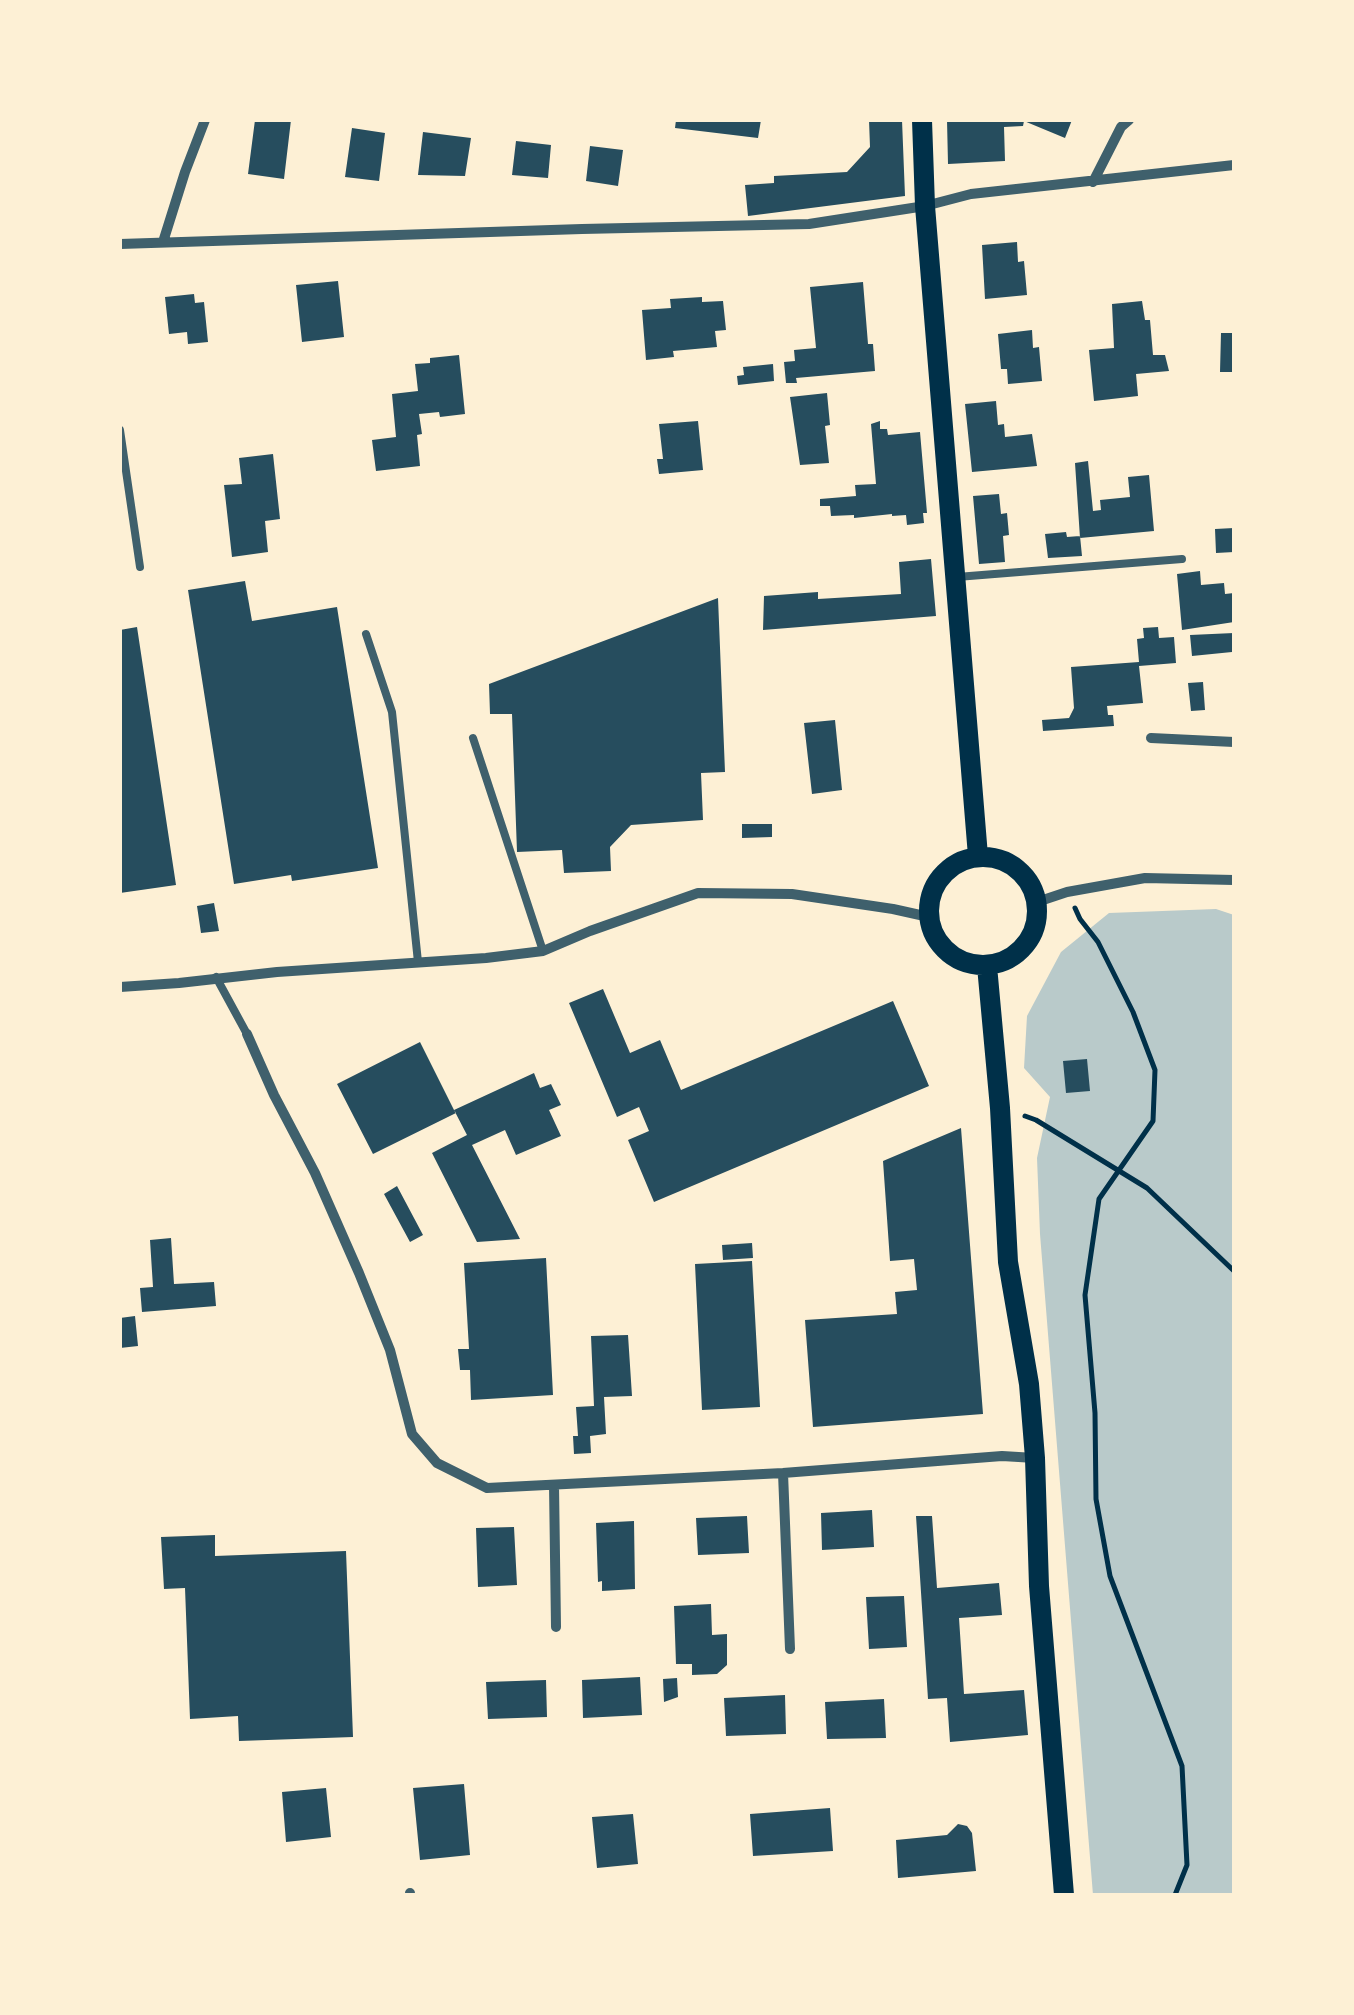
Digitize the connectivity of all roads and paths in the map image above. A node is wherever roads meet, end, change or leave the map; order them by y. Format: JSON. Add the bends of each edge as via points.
{"nodes":[{"id":1,"x":205,"y":120,"type":"edge"},
{"id":2,"x":922,"y":120,"type":"edge"},
{"id":3,"x":1129,"y":120,"type":"edge"},
{"id":4,"x":1234,"y":165,"type":"edge"},
{"id":5,"x":1094,"y":182,"type":"junction"},
{"id":6,"x":925,"y":206,"type":"junction"},
{"id":7,"x":163,"y":242,"type":"junction"},
{"id":8,"x":120,"y":244,"type":"edge"},
{"id":9,"x":120,"y":430,"type":"edge"},
{"id":10,"x":1182,"y":560,"type":"dead end"},
{"id":11,"x":140,"y":567,"type":"dead end"},
{"id":12,"x":956,"y":577,"type":"junction"},
{"id":13,"x":366,"y":634,"type":"dead end"},
{"id":14,"x":474,"y":738,"type":"dead end"},
{"id":15,"x":1151,"y":738,"type":"dead end"},
{"id":16,"x":1234,"y":742,"type":"edge"},
{"id":17,"x":978,"y":856,"type":"junction"},
{"id":18,"x":1234,"y":880,"type":"edge"},
{"id":19,"x":1067,"y":892,"type":"junction"},
{"id":20,"x":1037,"y":902,"type":"junction"},
{"id":21,"x":929,"y":917,"type":"junction"},
{"id":22,"x":542,"y":951,"type":"junction"},
{"id":23,"x":418,"y":962,"type":"junction"},
{"id":24,"x":987,"y":966,"type":"junction"},
{"id":25,"x":216,"y":977,"type":"junction"},
{"id":26,"x":120,"y":987,"type":"edge"},
{"id":27,"x":247,"y":1034,"type":"joint"},
{"id":28,"x":1000,"y":1108,"type":"junction"},
{"id":29,"x":1118,"y":1171,"type":"junction"},
{"id":30,"x":1234,"y":1270,"type":"edge"},
{"id":31,"x":1035,"y":1458,"type":"junction"},
{"id":32,"x":783,"y":1474,"type":"junction"},
{"id":33,"x":554,"y":1485,"type":"junction"},
{"id":34,"x":556,"y":1628,"type":"dead end"},
{"id":35,"x":790,"y":1649,"type":"dead end"},
{"id":36,"x":1064,"y":1895,"type":"edge"},
{"id":37,"x":1175,"y":1895,"type":"edge"}],
"edges":[{"from":1,"to":7,"type":"street"},
{"from":2,"to":6,"type":"main road"},
{"from":3,"to":5,"type":"street"},
{"from":4,"to":5,"type":"street"},
{"from":5,"to":6,"type":"street","via":[[972,194]]},
{"from":6,"to":7,"type":"street","via":[[809,224]]},
{"from":6,"to":12,"type":"main road"},
{"from":7,"to":8,"type":"street"},
{"from":9,"to":11,"type":"lane"},
{"from":10,"to":12,"type":"lane"},
{"from":12,"to":17,"type":"main road"},
{"from":13,"to":23,"type":"lane","via":[[392,712]]},
{"from":14,"to":22,"type":"lane"},
{"from":15,"to":16,"type":"street"},
{"from":17,"to":20,"type":"main road","via":[[1010,862]]},
{"from":17,"to":21,"type":"main road","via":[[947,870],[936,884]]},
{"from":18,"to":19,"type":"street","via":[[1145,878]]},
{"from":19,"to":20,"type":"street"},
{"from":19,"to":29,"type":"path","via":[[1133,1012],[1155,1070],[1153,1121]]},
{"from":20,"to":24,"type":"main road","via":[[1030,938],[1018,952]]},
{"from":21,"to":22,"type":"street","via":[[792,894],[698,893]]},
{"from":21,"to":24,"type":"main road","via":[[953,956]]},
{"from":22,"to":23,"type":"street"},
{"from":23,"to":25,"type":"street"},
{"from":24,"to":28,"type":"main road"},
{"from":25,"to":26,"type":"street"},
{"from":25,"to":27,"type":"lane"},
{"from":27,"to":33,"type":"street","via":[[359,1273],[390,1350],[412,1434],[437,1463],[488,1488]]},
{"from":28,"to":29,"type":"path","via":[[1036,1120]]},
{"from":28,"to":31,"type":"main road","via":[[1008,1262]]},
{"from":29,"to":30,"type":"path","via":[[1147,1188]]},
{"from":29,"to":37,"type":"path","via":[[1099,1199],[1085,1295],[1096,1499],[1110,1576],[1182,1766],[1187,1865]]},
{"from":31,"to":32,"type":"street"},
{"from":31,"to":36,"type":"main road"},
{"from":32,"to":33,"type":"street"},
{"from":32,"to":35,"type":"street"},
{"from":33,"to":34,"type":"street"}]}
